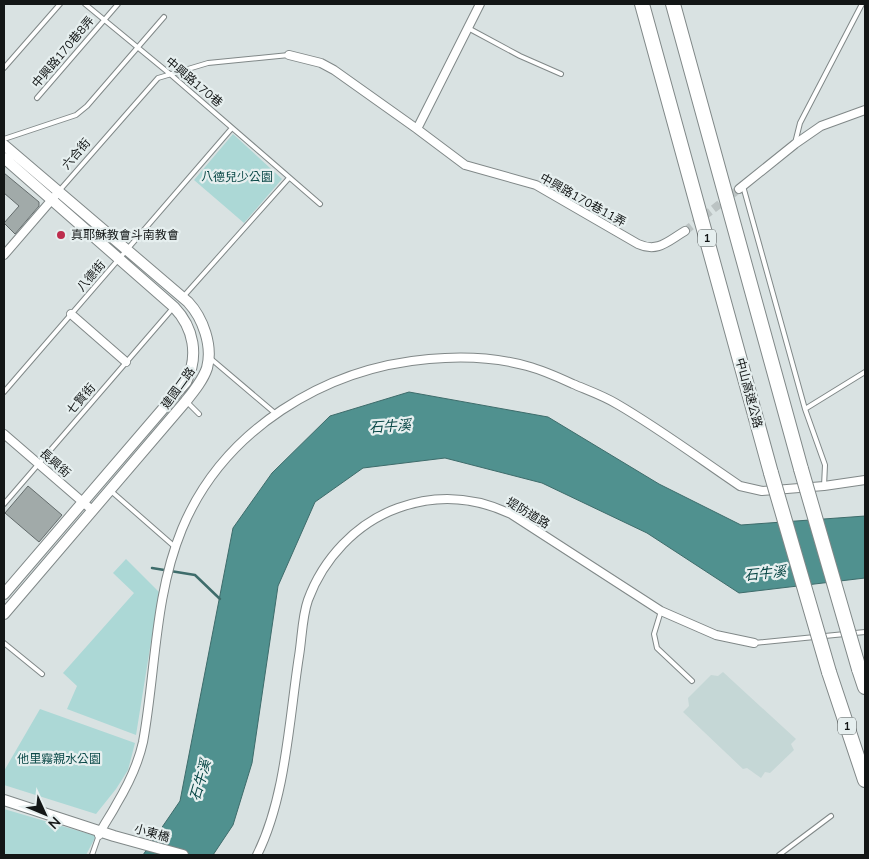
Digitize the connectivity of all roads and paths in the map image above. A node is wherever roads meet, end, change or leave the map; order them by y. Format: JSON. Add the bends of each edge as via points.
{"nodes":[{"id":1,"x":60,"y":4,"type":"edge"},
{"id":2,"x":85,"y":4,"type":"edge"},
{"id":3,"x":118,"y":4,"type":"edge"},
{"id":4,"x":480,"y":4,"type":"edge"},
{"id":5,"x":642,"y":4,"type":"edge"},
{"id":6,"x":674,"y":4,"type":"edge"},
{"id":7,"x":862,"y":4,"type":"edge"},
{"id":8,"x":164,"y":17,"type":"dead end"},
{"id":9,"x":104,"y":20,"type":"junction"},
{"id":10,"x":468,"y":28,"type":"junction"},
{"id":11,"x":137,"y":48,"type":"junction"},
{"id":12,"x":289,"y":55,"type":"joint"},
{"id":13,"x":4,"y":68,"type":"edge"},
{"id":14,"x":170,"y":74,"type":"junction"},
{"id":15,"x":561,"y":74,"type":"dead end"},
{"id":16,"x":37,"y":98,"type":"dead end"},
{"id":17,"x":865,"y":110,"type":"edge"},
{"id":18,"x":232,"y":128,"type":"junction"},
{"id":19,"x":417,"y":129,"type":"junction"},
{"id":20,"x":4,"y":139,"type":"edge"},
{"id":21,"x":4,"y":144,"type":"edge"},
{"id":22,"x":794,"y":144,"type":"junction"},
{"id":23,"x":4,"y":158,"type":"edge"},
{"id":24,"x":289,"y":178,"type":"junction"},
{"id":25,"x":741,"y":188,"type":"joint"},
{"id":26,"x":59,"y":191,"type":"junction"},
{"id":27,"x":52,"y":200,"type":"junction"},
{"id":28,"x":320,"y":204,"type":"dead end"},
{"id":29,"x":685,"y":230,"type":"tunnel mouth"},
{"id":30,"x":127,"y":249,"type":"junction"},
{"id":31,"x":4,"y":255,"type":"edge"},
{"id":32,"x":119,"y":258,"type":"junction"},
{"id":33,"x":183,"y":297,"type":"junction"},
{"id":34,"x":174,"y":307,"type":"junction"},
{"id":35,"x":71,"y":314,"type":"junction"},
{"id":36,"x":208,"y":357,"type":"junction"},
{"id":37,"x":126,"y":362,"type":"junction"},
{"id":38,"x":865,"y":372,"type":"edge"},
{"id":39,"x":4,"y":392,"type":"edge"},
{"id":40,"x":186,"y":401,"type":"junction"},
{"id":41,"x":805,"y":410,"type":"junction"},
{"id":42,"x":199,"y":414,"type":"dead end"},
{"id":43,"x":276,"y":414,"type":"junction"},
{"id":44,"x":4,"y":434,"type":"edge"},
{"id":45,"x":38,"y":464,"type":"junction"},
{"id":46,"x":865,"y":480,"type":"edge"},
{"id":47,"x":824,"y":486,"type":"junction"},
{"id":48,"x":109,"y":490,"type":"junction"},
{"id":49,"x":82,"y":501,"type":"junction"},
{"id":50,"x":4,"y":504,"type":"edge"},
{"id":51,"x":92,"y":510,"type":"junction"},
{"id":52,"x":175,"y":547,"type":"junction"},
{"id":53,"x":4,"y":594,"type":"edge"},
{"id":54,"x":661,"y":611,"type":"junction"},
{"id":55,"x":4,"y":614,"type":"edge"},
{"id":56,"x":865,"y":632,"type":"edge"},
{"id":57,"x":4,"y":643,"type":"edge"},
{"id":58,"x":754,"y":643,"type":"joint"},
{"id":59,"x":42,"y":674,"type":"dead end"},
{"id":60,"x":692,"y":681,"type":"dead end"},
{"id":61,"x":865,"y":687,"type":"edge"},
{"id":62,"x":865,"y":780,"type":"edge"},
{"id":63,"x":4,"y":800,"type":"edge"},
{"id":64,"x":831,"y":816,"type":"dead end"},
{"id":65,"x":100,"y":833,"type":"junction"},
{"id":66,"x":92,"y":855,"type":"edge"},
{"id":67,"x":183,"y":855,"type":"edge"},
{"id":68,"x":257,"y":855,"type":"edge"},
{"id":69,"x":779,"y":855,"type":"edge"}],
"edges":[{"from":1,"to":13,"type":"lane"},
{"from":2,"to":9,"type":"lane","name":"中興路170巷"},
{"from":3,"to":9,"type":"lane","name":"中興路170巷8弄"},
{"from":4,"to":10,"type":"street"},
{"from":5,"to":62,"type":"highway","name":"中山高速公路","number":"1","bridge":true,"via":[[771,473],[829,672]]},
{"from":6,"to":61,"type":"highway","bridge":true},
{"from":7,"to":22,"type":"lane","via":[[800,123]]},
{"from":8,"to":11,"type":"lane"},
{"from":9,"to":11,"type":"lane","name":"中興路170巷"},
{"from":9,"to":16,"type":"lane","name":"中興路170巷8弄"},
{"from":10,"to":15,"type":"lane"},
{"from":10,"to":19,"type":"street"},
{"from":11,"to":14,"type":"lane","name":"中興路170巷"},
{"from":11,"to":20,"type":"lane","via":[[76,115]]},
{"from":12,"to":14,"type":"lane","name":"中興路170巷11弄","via":[[208,64]]},
{"from":12,"to":19,"type":"street","name":"中興路170巷11弄","via":[[322,63]]},
{"from":14,"to":18,"type":"lane","name":"中興路170巷"},
{"from":14,"to":26,"type":"lane","name":"六合街","via":[[158,78]]},
{"from":17,"to":22,"type":"street","via":[[821,126]]},
{"from":18,"to":24,"type":"lane","name":"中興路170巷"},
{"from":18,"to":30,"type":"lane","name":"八德街"},
{"from":19,"to":29,"type":"street","name":"中興路170巷11弄","via":[[465,165],[536,185],[647,248],[656,248]]},
{"from":21,"to":26,"type":"street","name":"建國二路"},
{"from":22,"to":25,"type":"street"},
{"from":23,"to":27,"type":"street","name":"建國二路"},
{"from":24,"to":28,"type":"lane","name":"中興路170巷"},
{"from":24,"to":33,"type":"lane"},
{"from":25,"to":41,"type":"lane"},
{"from":26,"to":27,"type":"street","name":"六合街"},
{"from":26,"to":30,"type":"street","name":"建國二路"},
{"from":27,"to":31,"type":"street","name":"六合街"},
{"from":27,"to":32,"type":"street","name":"建國二路"},
{"from":30,"to":32,"type":"lane","name":"八德街"},
{"from":30,"to":33,"type":"street","name":"建國二路"},
{"from":32,"to":34,"type":"street","name":"建國二路"},
{"from":32,"to":35,"type":"lane","name":"八德街"},
{"from":33,"to":36,"type":"street","name":"建國二路","via":[[201,322]]},
{"from":34,"to":37,"type":"lane","name":"七賢街"},
{"from":34,"to":49,"type":"street","name":"建國二路","via":[[187,324],[194,347],[186,382]]},
{"from":35,"to":37,"type":"street"},
{"from":35,"to":39,"type":"lane","name":"八德街"},
{"from":36,"to":40,"type":"street","name":"建國二路","via":[[203,377]]},
{"from":36,"to":43,"type":"lane"},
{"from":37,"to":45,"type":"lane","name":"七賢街"},
{"from":38,"to":41,"type":"lane"},
{"from":40,"to":42,"type":"lane"},
{"from":40,"to":48,"type":"street","name":"建國二路"},
{"from":41,"to":47,"type":"lane","via":[[825,465]]},
{"from":43,"to":47,"type":"street","via":[[324,386],[390,365],[457,357],[504,361],[550,374],[616,403],[740,486],[762,491]]},
{"from":43,"to":52,"type":"street","via":[[239,444],[221,464],[190,512]]},
{"from":44,"to":45,"type":"street","name":"長興街"},
{"from":45,"to":49,"type":"street","name":"長興街"},
{"from":45,"to":50,"type":"lane","name":"七賢街"},
{"from":46,"to":47,"type":"street"},
{"from":48,"to":51,"type":"street","name":"建國二路"},
{"from":48,"to":52,"type":"lane"},
{"from":49,"to":51,"type":"street","name":"長興街"},
{"from":49,"to":53,"type":"street","name":"建國二路"},
{"from":51,"to":55,"type":"street","name":"建國二路"},
{"from":52,"to":65,"type":"street","via":[[160,603],[142,743],[134,774]]},
{"from":54,"to":58,"type":"street","name":"堤防道路","via":[[716,635]]},
{"from":54,"to":60,"type":"lane","via":[[654,634],[657,648]]},
{"from":54,"to":68,"type":"street","name":"堤防道路","via":[[511,514],[487,504],[460,499],[420,501],[371,521],[335,552],[319,575],[307,602],[284,763],[275,805]]},
{"from":56,"to":58,"type":"lane","name":"堤防道路"},
{"from":57,"to":59,"type":"lane"},
{"from":63,"to":65,"type":"street","name":"小東橋"},
{"from":64,"to":69,"type":"lane"},
{"from":65,"to":66,"type":"lane"},
{"from":65,"to":67,"type":"street","name":"小東橋"}]}
